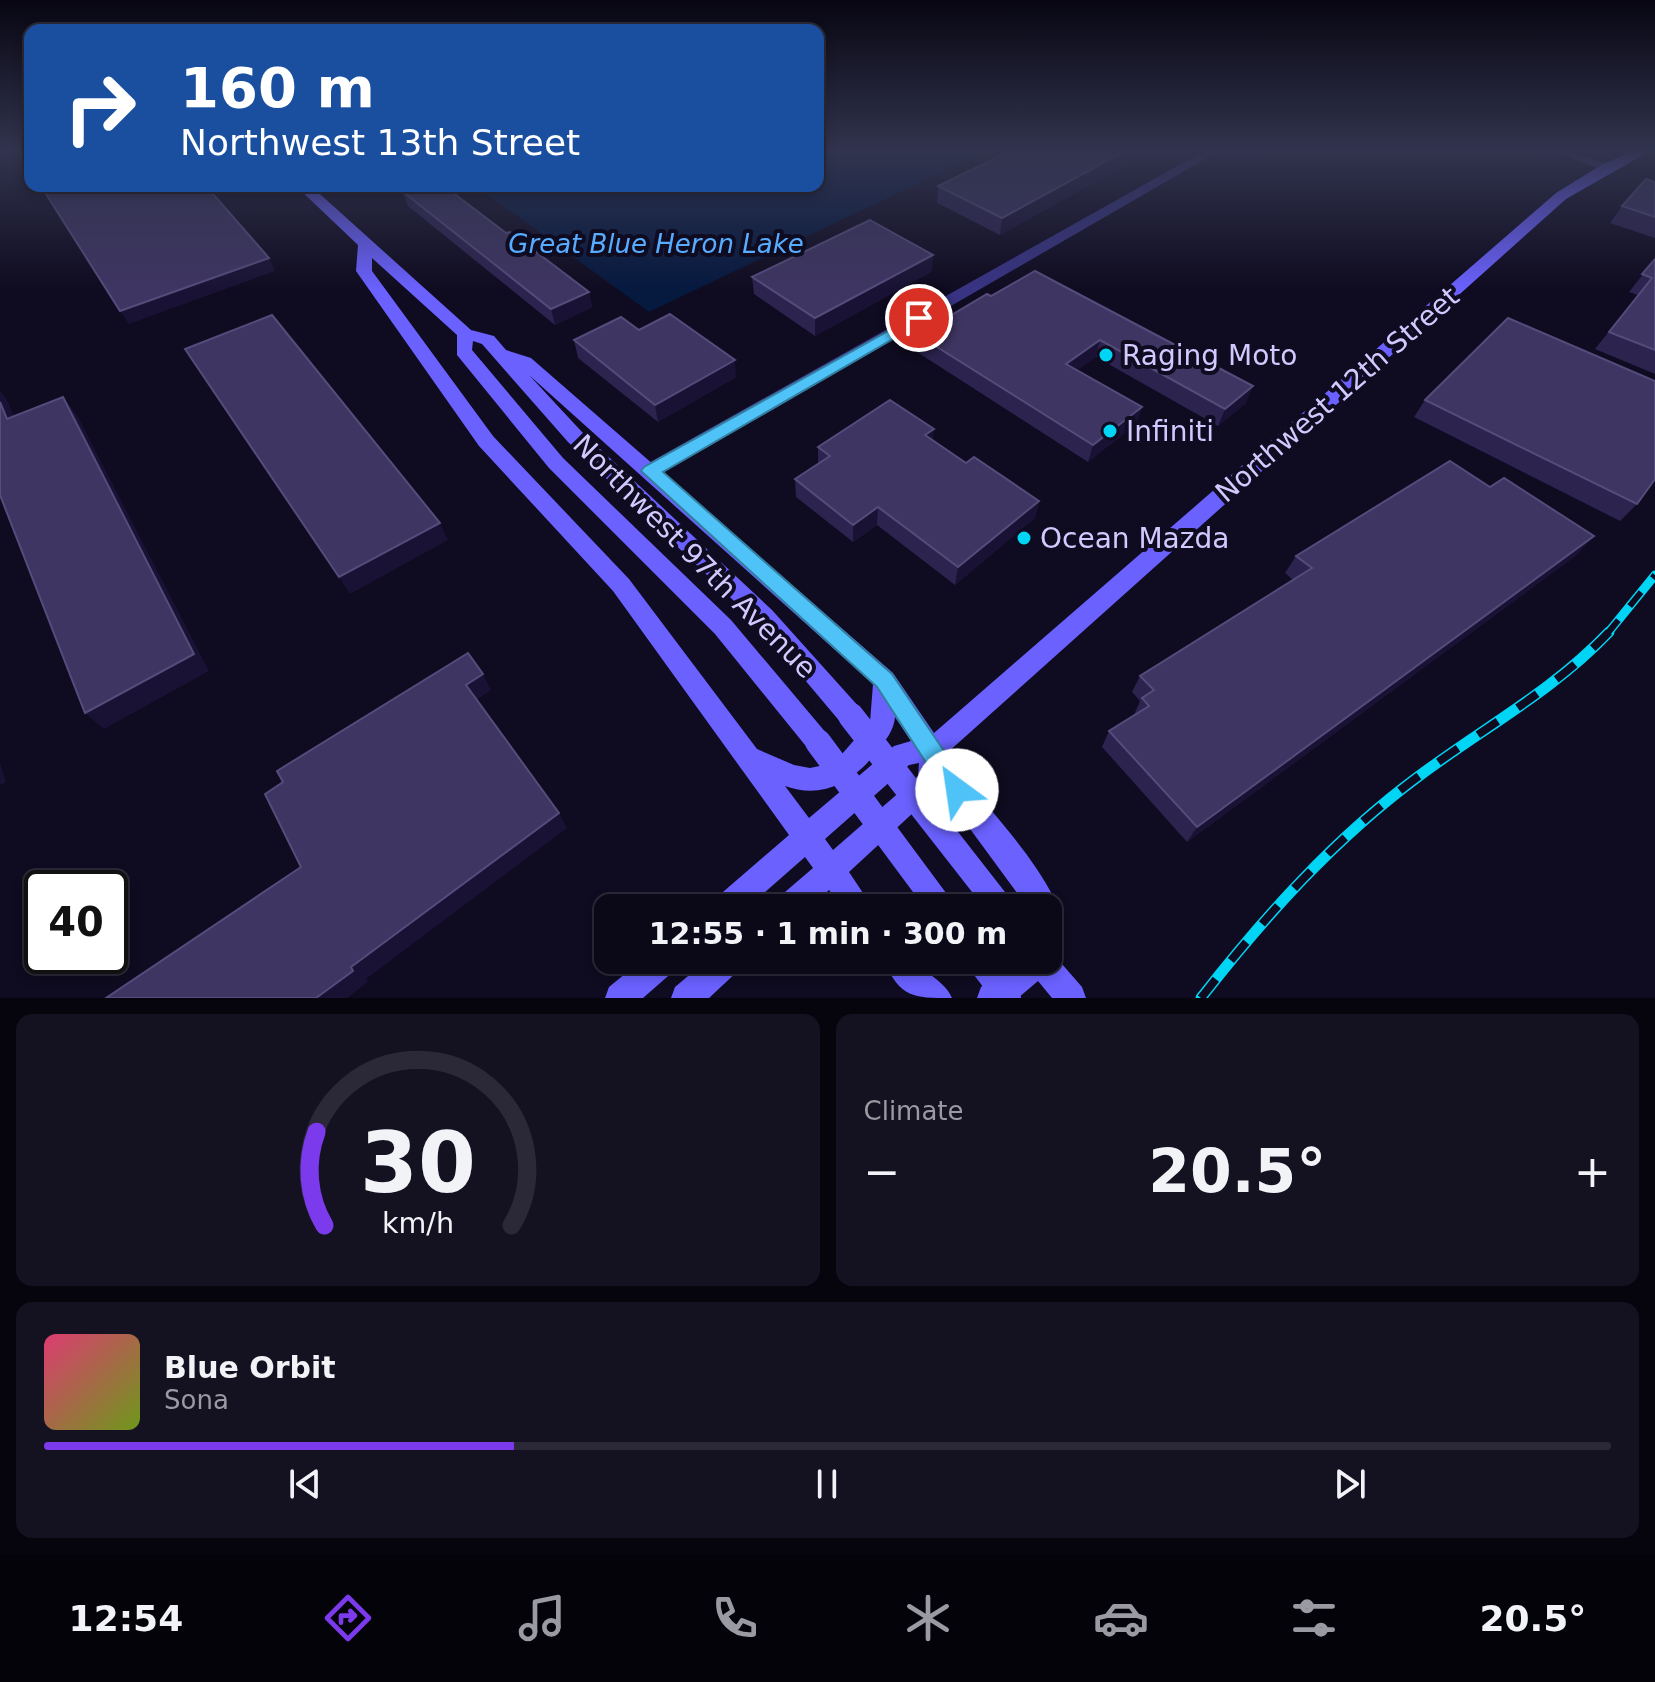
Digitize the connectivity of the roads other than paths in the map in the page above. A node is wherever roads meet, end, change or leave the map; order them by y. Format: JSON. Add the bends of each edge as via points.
{"nodes":[{"id":1,"x":316,"y":198,"type":"edge"},
{"id":2,"x":1131,"y":198,"type":"edge"},
{"id":3,"x":1562,"y":198,"type":"edge"},
{"id":4,"x":366,"y":242,"type":"junction"},
{"id":5,"x":465,"y":334,"type":"junction"},
{"id":6,"x":501,"y":354,"type":"junction"},
{"id":7,"x":650,"y":471,"type":"junction"},
{"id":8,"x":885,"y":680,"type":"junction"},
{"id":9,"x":933,"y":749,"type":"junction"},
{"id":10,"x":748,"y":756,"type":"junction"},
{"id":11,"x":807,"y":837,"type":"junction"},
{"id":12,"x":831,"y":869,"type":"junction"},
{"id":13,"x":742,"y":894,"type":"edge"},
{"id":14,"x":803,"y":894,"type":"edge"},
{"id":15,"x":849,"y":894,"type":"edge"},
{"id":16,"x":931,"y":894,"type":"edge"},
{"id":17,"x":990,"y":894,"type":"edge"},
{"id":18,"x":1035,"y":894,"type":"edge"},
{"id":19,"x":648,"y":974,"type":"edge"},
{"id":20,"x":713,"y":974,"type":"edge"},
{"id":21,"x":909,"y":974,"type":"edge"},
{"id":22,"x":990,"y":974,"type":"edge"},
{"id":23,"x":1025,"y":974,"type":"edge"},
{"id":24,"x":1051,"y":974,"type":"edge"},
{"id":25,"x":620,"y":998,"type":"edge"},
{"id":26,"x":686,"y":998,"type":"edge"},
{"id":27,"x":937,"y":998,"type":"edge"},
{"id":28,"x":992,"y":998,"type":"edge"},
{"id":29,"x":1008,"y":998,"type":"edge"},
{"id":30,"x":1071,"y":998,"type":"edge"}],
"edges":[{"from":1,"to":4,"type":"street","name":"Northwest 97th Avenue"},
{"from":2,"to":7,"type":"street"},
{"from":3,"to":9,"type":"street","name":"Northwest 12th Street"},
{"from":4,"to":5,"type":"street","name":"Northwest 97th Avenue"},
{"from":4,"to":10,"type":"street","via":[[364,271],[486,441],[612,575]]},
{"from":5,"to":6,"type":"street","name":"Northwest 97th Avenue","via":[[488,340]]},
{"from":5,"to":16,"type":"street","name":"Northwest 97th Avenue","bridge":true,"via":[[463,351],[540,445],[701,603],[770,680]]},
{"from":6,"to":7,"type":"street","via":[[525,362]]},
{"from":6,"to":17,"type":"street","name":"Northwest 97th Avenue","bridge":true,"via":[[575,437],[764,616],[851,716]]},
{"from":7,"to":8,"type":"street"},
{"from":8,"to":9,"type":"street"},
{"from":8,"to":10,"type":"street","via":[[879,730],[838,772],[809,782],[779,774]]},
{"from":9,"to":11,"type":"street","name":"Northwest 12th Street","via":[[903,754]]},
{"from":9,"to":12,"type":"street","via":[[930,782]]},
{"from":9,"to":18,"type":"street","via":[[958,792]]},
{"from":10,"to":11,"type":"street"},
{"from":11,"to":12,"type":"street"},
{"from":11,"to":13,"type":"street","name":"Northwest 12th Street"},
{"from":12,"to":14,"type":"street"},
{"from":12,"to":15,"type":"street"},
{"from":19,"to":25,"type":"street"},
{"from":20,"to":26,"type":"street"},
{"from":21,"to":27,"type":"street"},
{"from":22,"to":29,"type":"street","bridge":true},
{"from":23,"to":28,"type":"street"},
{"from":24,"to":30,"type":"street"}]}
